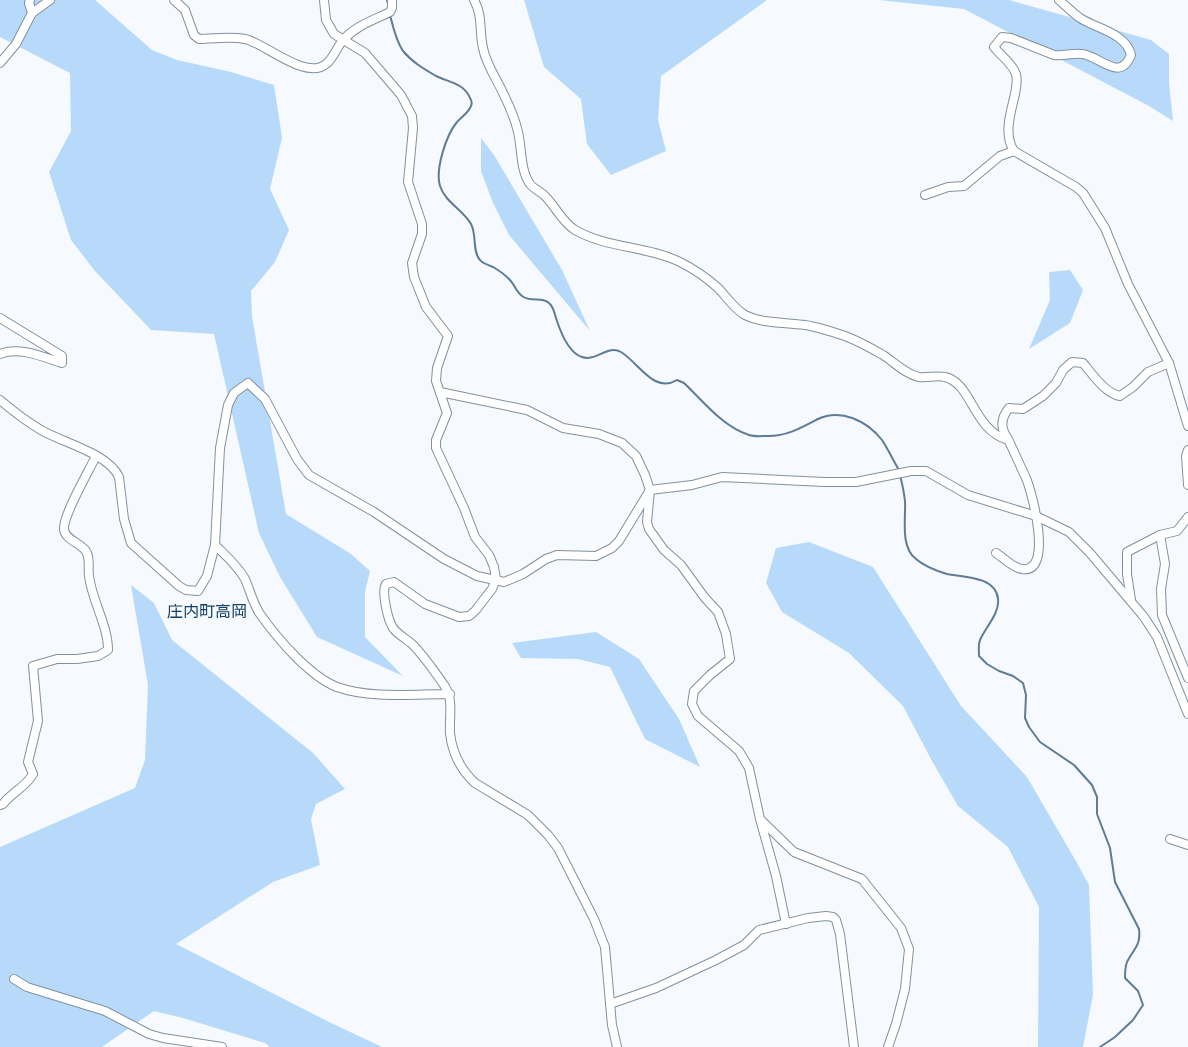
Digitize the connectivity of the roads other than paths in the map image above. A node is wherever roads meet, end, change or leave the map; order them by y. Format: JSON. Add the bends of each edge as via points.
{"nodes":[{"id":1,"x":30,"y":0,"type":"edge"},
{"id":2,"x":50,"y":0,"type":"edge"},
{"id":3,"x":174,"y":0,"type":"edge"},
{"id":4,"x":324,"y":0,"type":"edge"},
{"id":5,"x":392,"y":0,"type":"edge"},
{"id":6,"x":474,"y":0,"type":"edge"},
{"id":7,"x":1059,"y":0,"type":"edge"},
{"id":8,"x":32,"y":13,"type":"junction"},
{"id":9,"x":344,"y":39,"type":"junction"},
{"id":10,"x":0,"y":63,"type":"edge"},
{"id":11,"x":1014,"y":151,"type":"junction"},
{"id":12,"x":925,"y":195,"type":"dead end"},
{"id":13,"x":0,"y":318,"type":"edge"},
{"id":14,"x":0,"y":354,"type":"edge"},
{"id":15,"x":1169,"y":363,"type":"junction"},
{"id":16,"x":440,"y":392,"type":"junction"},
{"id":17,"x":0,"y":400,"type":"edge"},
{"id":18,"x":1188,"y":426,"type":"edge"},
{"id":19,"x":1008,"y":440,"type":"junction"},
{"id":20,"x":1188,"y":450,"type":"edge"},
{"id":21,"x":96,"y":456,"type":"junction"},
{"id":22,"x":1188,"y":485,"type":"edge"},
{"id":23,"x":650,"y":490,"type":"junction"},
{"id":24,"x":1036,"y":516,"type":"junction"},
{"id":25,"x":1188,"y":517,"type":"edge"},
{"id":26,"x":1160,"y":535,"type":"junction"},
{"id":27,"x":215,"y":545,"type":"junction"},
{"id":28,"x":996,"y":553,"type":"dead end"},
{"id":29,"x":496,"y":579,"type":"junction"},
{"id":30,"x":1131,"y":600,"type":"junction"},
{"id":31,"x":1188,"y":678,"type":"edge"},
{"id":32,"x":450,"y":694,"type":"junction"},
{"id":33,"x":1188,"y":714,"type":"edge"},
{"id":34,"x":0,"y":805,"type":"edge"},
{"id":35,"x":760,"y":818,"type":"junction"},
{"id":36,"x":1170,"y":839,"type":"dead end"},
{"id":37,"x":1188,"y":845,"type":"edge"},
{"id":38,"x":786,"y":924,"type":"junction"},
{"id":39,"x":14,"y":979,"type":"dead end"},
{"id":40,"x":610,"y":1004,"type":"junction"},
{"id":41,"x":222,"y":1047,"type":"edge"},
{"id":42,"x":617,"y":1047,"type":"edge"},
{"id":43,"x":854,"y":1047,"type":"edge"},
{"id":44,"x":888,"y":1047,"type":"edge"}],
"edges":[{"from":1,"to":8,"type":"street"},
{"from":2,"to":8,"type":"street"},
{"from":3,"to":9,"type":"street","via":[[185,10],[199,40],[221,37],[246,40],[302,66],[316,69],[326,64]]},
{"from":4,"to":9,"type":"street","via":[[326,20],[334,34]]},
{"from":5,"to":9,"type":"street","via":[[390,12],[366,22]]},
{"from":6,"to":19,"type":"street","via":[[480,10],[487,62],[514,119],[530,184],[556,208],[566,224],[602,240],[652,251],[680,262],[699,273],[746,315],[761,320],[807,325],[847,337],[918,376],[945,377],[954,381],[986,428]]},
{"from":7,"to":11,"type":"street","via":[[1080,18],[1120,38],[1127,44],[1131,55],[1126,64],[1114,68],[1081,54],[1054,55],[1002,37],[994,47],[1002,58],[1012,64],[1017,80],[1008,130],[1008,142]]},
{"from":8,"to":10,"type":"street","via":[[16,44]]},
{"from":9,"to":16,"type":"street","via":[[365,53],[390,80],[412,116],[408,182],[422,224],[422,234],[412,263],[426,307],[448,336],[437,368],[436,381]]},
{"from":11,"to":12,"type":"street","via":[[1000,156],[964,186],[948,187]]},
{"from":11,"to":15,"type":"street","via":[[1083,193],[1105,228],[1128,284]]},
{"from":13,"to":14,"type":"street","via":[[62,356],[62,363],[20,352]]},
{"from":15,"to":18,"type":"street"},
{"from":15,"to":19,"type":"street","via":[[1148,372],[1120,396],[1094,377],[1083,364],[1072,362],[1043,396],[1023,409],[1009,408],[1003,415],[1003,429]]},
{"from":16,"to":23,"type":"street","via":[[527,410],[564,428],[599,434],[622,443],[636,456]]},
{"from":16,"to":29,"type":"street","via":[[447,413],[436,448],[475,537],[494,567]]},
{"from":17,"to":21,"type":"street","via":[[41,430]]},
{"from":19,"to":24,"type":"street","via":[[1027,480]]},
{"from":20,"to":22,"type":"street"},
{"from":21,"to":27,"type":"street","via":[[119,477],[124,519],[131,543],[173,581],[186,590],[198,591],[207,576]]},
{"from":21,"to":34,"type":"street","via":[[71,505],[64,531],[87,553],[88,576],[108,650],[98,656],[57,659],[33,666],[38,720],[28,762],[33,774],[28,784]]},
{"from":23,"to":24,"type":"street","via":[[692,485],[722,477],[848,482],[926,471],[968,495]]},
{"from":23,"to":29,"type":"street","via":[[612,548],[596,556],[557,555],[504,582]]},
{"from":23,"to":35,"type":"street","via":[[649,528],[718,612],[726,634],[730,660],[694,691],[692,704],[698,716],[739,751],[749,768]]},
{"from":24,"to":28,"type":"street","via":[[1039,540],[1033,567],[1020,569]]},
{"from":24,"to":30,"type":"street","via":[[1069,532]]},
{"from":25,"to":26,"type":"street","via":[[1177,531]]},
{"from":26,"to":30,"type":"street","via":[[1128,552]]},
{"from":26,"to":31,"type":"street","via":[[1165,564],[1160,589],[1162,615]]},
{"from":27,"to":29,"type":"street","via":[[224,422],[234,393],[248,383],[265,399],[309,475],[374,512],[444,559],[476,576]]},
{"from":27,"to":32,"type":"street","via":[[235,563],[259,612],[279,638],[325,680],[335,686],[363,692]]},
{"from":29,"to":32,"type":"street","via":[[475,611],[469,616],[459,617],[425,604],[394,582],[384,588],[392,626],[413,645]]},
{"from":30,"to":33,"type":"street","via":[[1156,637]]},
{"from":32,"to":40,"type":"street","via":[[450,733],[454,750],[467,776],[535,821],[558,848],[573,877],[605,947]]},
{"from":35,"to":38,"type":"street"},
{"from":35,"to":44,"type":"street","via":[[794,852],[862,879],[901,928],[909,949],[905,989]]},
{"from":36,"to":37,"type":"street"},
{"from":38,"to":40,"type":"street","via":[[758,930],[744,945],[716,960],[656,988]]},
{"from":38,"to":43,"type":"street","via":[[826,916],[836,920]]},
{"from":39,"to":41,"type":"street","via":[[27,987],[105,1010],[156,1036]]},
{"from":40,"to":42,"type":"street"}]}
